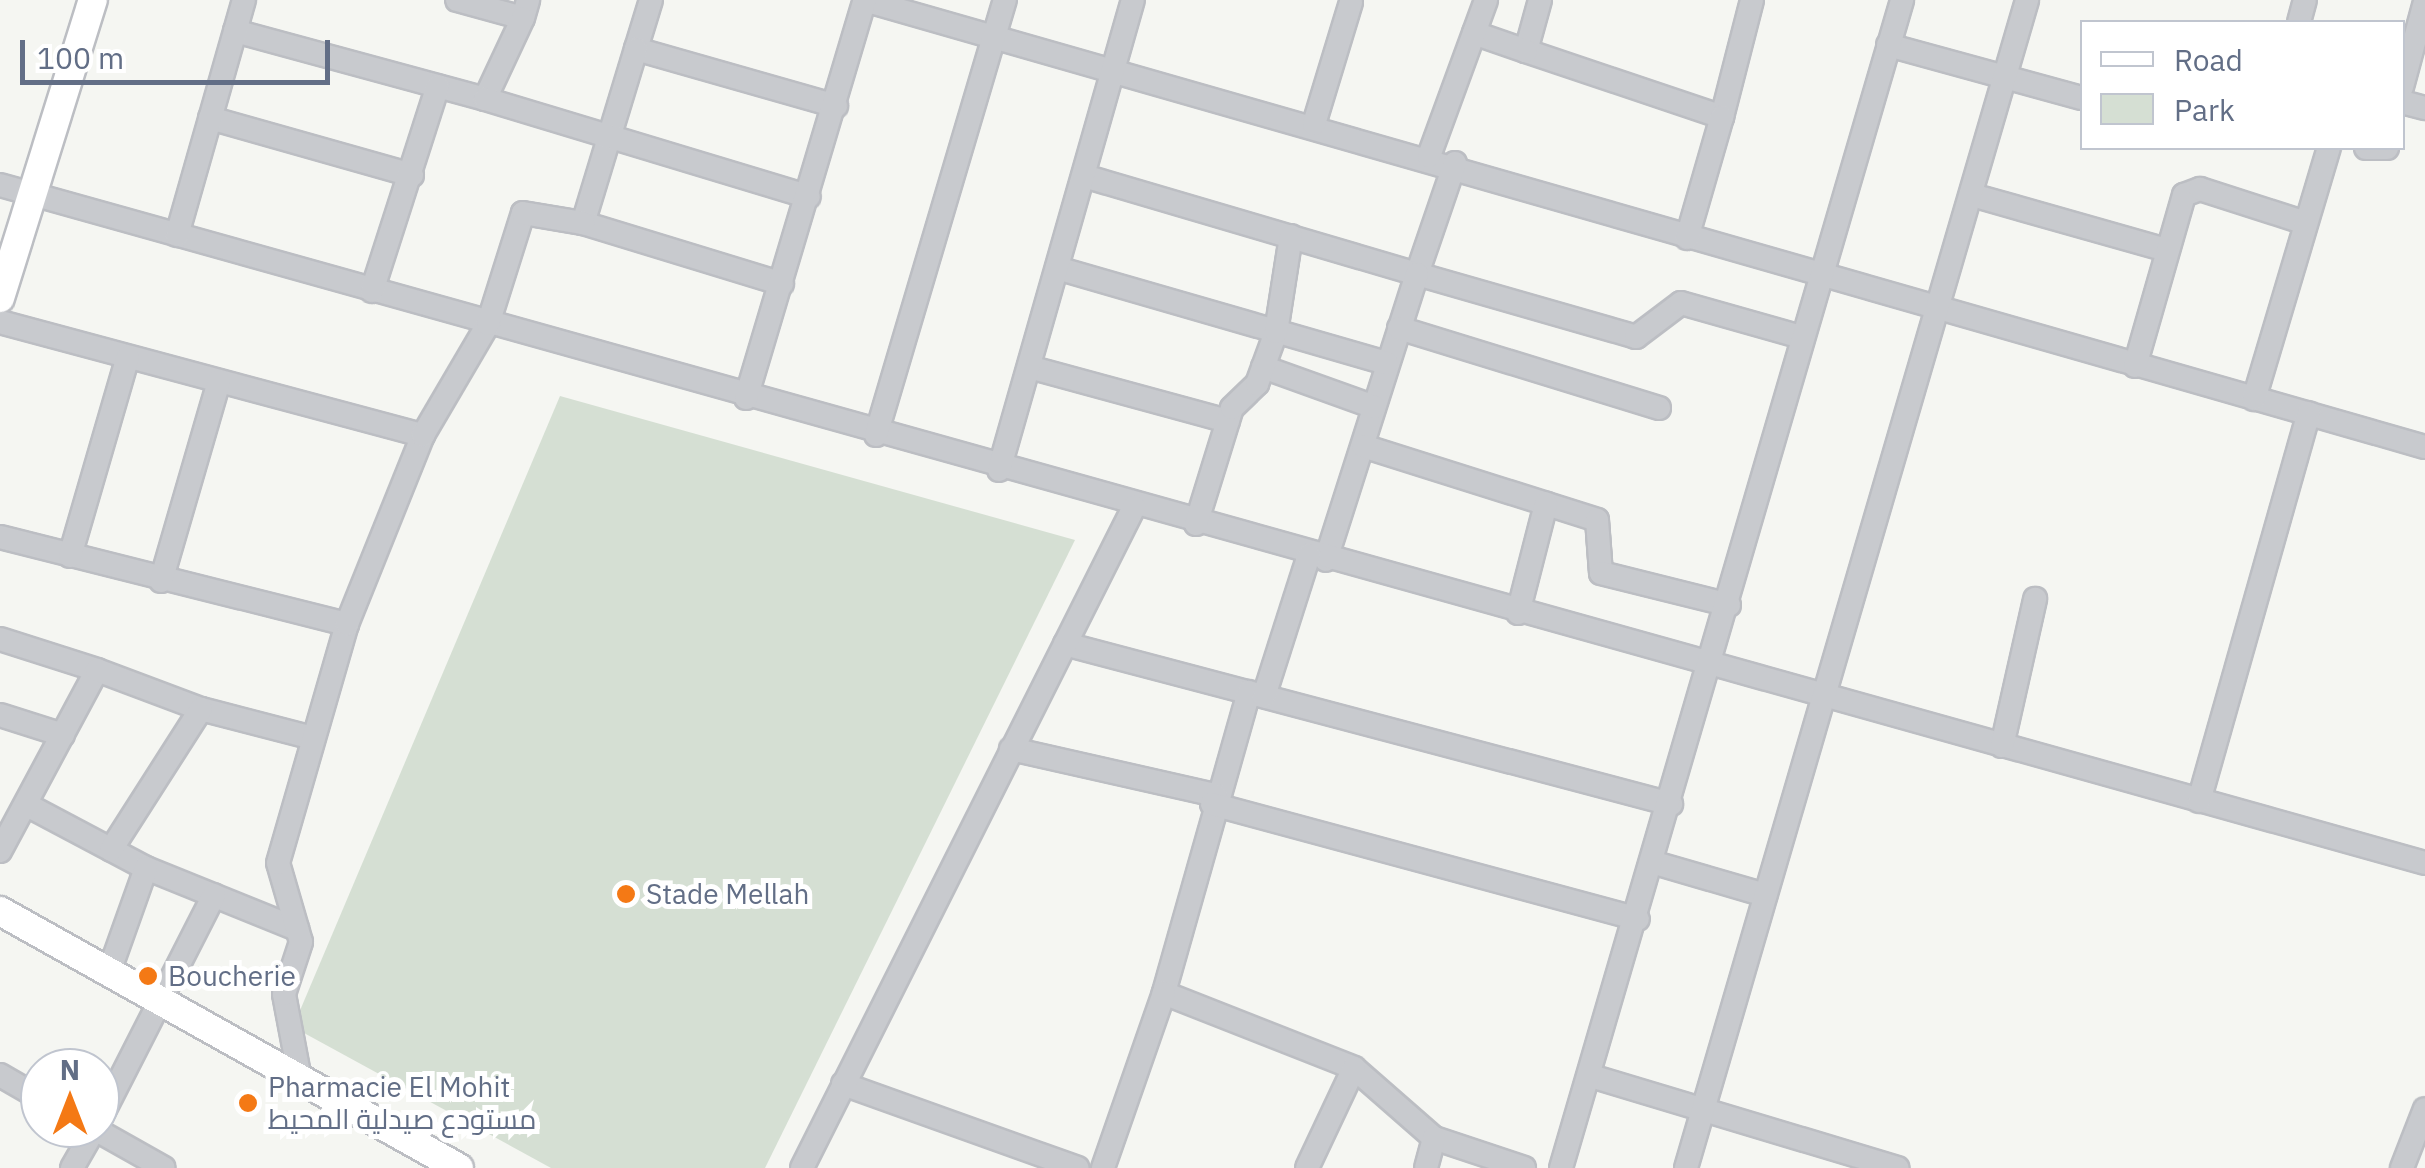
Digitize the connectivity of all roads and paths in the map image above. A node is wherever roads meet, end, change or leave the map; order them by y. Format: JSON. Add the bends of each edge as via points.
{"nodes":[{"id":1,"x":92,"y":0,"type":"edge"},
{"id":2,"x":244,"y":0,"type":"edge"},
{"id":3,"x":457,"y":0,"type":"edge"},
{"id":4,"x":650,"y":0,"type":"edge"},
{"id":5,"x":864,"y":0,"type":"edge"},
{"id":6,"x":1005,"y":0,"type":"edge"},
{"id":7,"x":1133,"y":0,"type":"edge"},
{"id":8,"x":1349,"y":0,"type":"edge"},
{"id":9,"x":1486,"y":0,"type":"edge"},
{"id":10,"x":1540,"y":0,"type":"edge"},
{"id":11,"x":1752,"y":0,"type":"edge"},
{"id":12,"x":1902,"y":0,"type":"edge"},
{"id":13,"x":2027,"y":0,"type":"edge"},
{"id":14,"x":2425,"y":2,"type":"edge"},
{"id":15,"x":525,"y":9,"type":"edge"},
{"id":16,"x":235,"y":31,"type":"junction"},
{"id":17,"x":1474,"y":34,"type":"junction"},
{"id":18,"x":994,"y":36,"type":"junction"},
{"id":19,"x":1888,"y":45,"type":"junction"},
{"id":20,"x":636,"y":49,"type":"junction"},
{"id":21,"x":1526,"y":51,"type":"junction"},
{"id":22,"x":1116,"y":66,"type":"junction"},
{"id":23,"x":2405,"y":77,"type":"edge"},
{"id":24,"x":2006,"y":78,"type":"junction"},
{"id":25,"x":438,"y":86,"type":"junction"},
{"id":26,"x":2080,"y":97,"type":"edge"},
{"id":27,"x":485,"y":99,"type":"junction"},
{"id":28,"x":836,"y":106,"type":"junction"},
{"id":29,"x":1722,"y":117,"type":"junction"},
{"id":30,"x":210,"y":118,"type":"junction"},
{"id":31,"x":1314,"y":124,"type":"junction"},
{"id":32,"x":610,"y":137,"type":"junction"},
{"id":33,"x":2328,"y":150,"type":"edge"},
{"id":34,"x":1429,"y":156,"type":"junction"},
{"id":35,"x":1455,"y":163,"type":"junction"},
{"id":36,"x":412,"y":175,"type":"junction"},
{"id":37,"x":1084,"y":176,"type":"junction"},
{"id":38,"x":0,"y":185,"type":"edge"},
{"id":39,"x":36,"y":195,"type":"junction"},
{"id":40,"x":1972,"y":195,"type":"junction"},
{"id":41,"x":810,"y":196,"type":"junction"},
{"id":42,"x":583,"y":223,"type":"junction"},
{"id":43,"x":2306,"y":223,"type":"junction"},
{"id":44,"x":177,"y":235,"type":"junction"},
{"id":45,"x":1291,"y":236,"type":"junction"},
{"id":46,"x":1687,"y":238,"type":"junction"},
{"id":47,"x":2166,"y":250,"type":"junction"},
{"id":48,"x":1057,"y":268,"type":"junction"},
{"id":49,"x":1417,"y":274,"type":"junction"},
{"id":50,"x":1819,"y":276,"type":"junction"},
{"id":51,"x":782,"y":284,"type":"junction"},
{"id":52,"x":372,"y":291,"type":"junction"},
{"id":53,"x":0,"y":298,"type":"edge"},
{"id":54,"x":1935,"y":312,"type":"junction"},
{"id":55,"x":0,"y":322,"type":"edge"},
{"id":56,"x":488,"y":324,"type":"junction"},
{"id":57,"x":1399,"y":328,"type":"junction"},
{"id":58,"x":1276,"y":332,"type":"junction"},
{"id":59,"x":1801,"y":337,"type":"junction"},
{"id":60,"x":128,"y":356,"type":"junction"},
{"id":61,"x":1387,"y":364,"type":"junction"},
{"id":62,"x":2135,"y":366,"type":"junction"},
{"id":63,"x":1029,"y":367,"type":"junction"},
{"id":64,"x":1263,"y":367,"type":"junction"},
{"id":65,"x":219,"y":381,"type":"junction"},
{"id":66,"x":746,"y":398,"type":"junction"},
{"id":67,"x":2254,"y":399,"type":"junction"},
{"id":68,"x":1374,"y":407,"type":"junction"},
{"id":69,"x":1659,"y":408,"type":"dead end"},
{"id":70,"x":2309,"y":414,"type":"junction"},
{"id":71,"x":1228,"y":421,"type":"junction"},
{"id":72,"x":423,"y":436,"type":"junction"},
{"id":73,"x":876,"y":436,"type":"junction"},
{"id":74,"x":1363,"y":446,"type":"junction"},
{"id":75,"x":2425,"y":447,"type":"edge"},
{"id":76,"x":999,"y":470,"type":"junction"},
{"id":77,"x":1546,"y":504,"type":"junction"},
{"id":78,"x":1134,"y":507,"type":"junction"},
{"id":79,"x":1196,"y":524,"type":"junction"},
{"id":80,"x":0,"y":537,"type":"edge"},
{"id":81,"x":70,"y":556,"type":"junction"},
{"id":82,"x":1317,"y":557,"type":"junction"},
{"id":83,"x":161,"y":581,"type":"junction"},
{"id":84,"x":2035,"y":599,"type":"dead end"},
{"id":85,"x":1728,"y":605,"type":"junction"},
{"id":86,"x":1518,"y":613,"type":"junction"},
{"id":87,"x":347,"y":624,"type":"junction"},
{"id":88,"x":0,"y":639,"type":"edge"},
{"id":89,"x":1065,"y":644,"type":"junction"},
{"id":90,"x":1711,"y":666,"type":"junction"},
{"id":91,"x":98,"y":670,"type":"junction"},
{"id":92,"x":1256,"y":694,"type":"junction"},
{"id":93,"x":1822,"y":696,"type":"junction"},
{"id":94,"x":201,"y":709,"type":"junction"},
{"id":95,"x":0,"y":715,"type":"edge"},
{"id":96,"x":63,"y":735,"type":"junction"},
{"id":97,"x":310,"y":737,"type":"junction"},
{"id":98,"x":2002,"y":746,"type":"junction"},
{"id":99,"x":1011,"y":748,"type":"junction"},
{"id":100,"x":1214,"y":799,"type":"junction"},
{"id":101,"x":2199,"y":801,"type":"junction"},
{"id":102,"x":1672,"y":804,"type":"junction"},
{"id":103,"x":26,"y":805,"type":"junction"},
{"id":104,"x":111,"y":850,"type":"junction"},
{"id":105,"x":0,"y":851,"type":"edge"},
{"id":106,"x":1655,"y":863,"type":"junction"},
{"id":107,"x":2425,"y":863,"type":"edge"},
{"id":108,"x":146,"y":868,"type":"junction"},
{"id":109,"x":1765,"y":894,"type":"junction"},
{"id":110,"x":214,"y":895,"type":"junction"},
{"id":111,"x":0,"y":911,"type":"edge"},
{"id":112,"x":1638,"y":919,"type":"junction"},
{"id":113,"x":297,"y":929,"type":"junction"},
{"id":114,"x":108,"y":972,"type":"junction"},
{"id":115,"x":1164,"y":992,"type":"junction"},
{"id":116,"x":166,"y":1004,"type":"junction"},
{"id":117,"x":1354,"y":1068,"type":"junction"},
{"id":118,"x":1592,"y":1076,"type":"junction"},
{"id":119,"x":300,"y":1079,"type":"junction"},
{"id":120,"x":120,"y":1084,"type":"edge"},
{"id":121,"x":844,"y":1084,"type":"junction"},
{"id":122,"x":2425,"y":1109,"type":"edge"},
{"id":123,"x":1703,"y":1110,"type":"junction"},
{"id":124,"x":1434,"y":1138,"type":"junction"},
{"id":125,"x":120,"y":1143,"type":"edge"},
{"id":126,"x":164,"y":1168,"type":"edge"},
{"id":127,"x":458,"y":1168,"type":"edge"},
{"id":128,"x":802,"y":1168,"type":"edge"},
{"id":129,"x":1077,"y":1168,"type":"edge"},
{"id":130,"x":1104,"y":1168,"type":"edge"},
{"id":131,"x":1307,"y":1168,"type":"edge"},
{"id":132,"x":1426,"y":1168,"type":"edge"},
{"id":133,"x":1524,"y":1168,"type":"edge"},
{"id":134,"x":1562,"y":1168,"type":"edge"},
{"id":135,"x":1686,"y":1168,"type":"edge"},
{"id":136,"x":1897,"y":1168,"type":"edge"},
{"id":137,"x":2402,"y":1168,"type":"edge"}],
"edges":[{"from":1,"to":39,"type":"main road"},
{"from":2,"to":16,"type":"street"},
{"from":3,"to":15,"type":"street"},
{"from":4,"to":20,"type":"street"},
{"from":5,"to":18,"type":"street"},
{"from":5,"to":28,"type":"street"},
{"from":6,"to":18,"type":"street"},
{"from":7,"to":22,"type":"street"},
{"from":8,"to":31,"type":"street"},
{"from":9,"to":17,"type":"street"},
{"from":10,"to":21,"type":"street"},
{"from":11,"to":29,"type":"street"},
{"from":12,"to":19,"type":"street"},
{"from":13,"to":24,"type":"street"},
{"from":14,"to":23,"type":"street"},
{"from":15,"to":27,"type":"street"},
{"from":16,"to":25,"type":"street"},
{"from":16,"to":30,"type":"street"},
{"from":17,"to":21,"type":"street"},
{"from":17,"to":34,"type":"street"},
{"from":18,"to":22,"type":"street"},
{"from":18,"to":73,"type":"street"},
{"from":19,"to":24,"type":"street"},
{"from":19,"to":50,"type":"street"},
{"from":20,"to":28,"type":"street"},
{"from":20,"to":32,"type":"street"},
{"from":21,"to":29,"type":"street"},
{"from":22,"to":31,"type":"street"},
{"from":22,"to":37,"type":"street"},
{"from":24,"to":26,"type":"street"},
{"from":24,"to":40,"type":"street"},
{"from":25,"to":27,"type":"street"},
{"from":25,"to":36,"type":"street"},
{"from":27,"to":32,"type":"street"},
{"from":28,"to":41,"type":"street"},
{"from":29,"to":46,"type":"street"},
{"from":30,"to":36,"type":"street"},
{"from":30,"to":44,"type":"street"},
{"from":31,"to":34,"type":"street"},
{"from":32,"to":41,"type":"street"},
{"from":32,"to":42,"type":"street"},
{"from":33,"to":43,"type":"street"},
{"from":34,"to":35,"type":"street"},
{"from":35,"to":46,"type":"street"},
{"from":35,"to":49,"type":"street"},
{"from":36,"to":52,"type":"street"},
{"from":37,"to":45,"type":"street"},
{"from":37,"to":48,"type":"street"},
{"from":38,"to":39,"type":"street"},
{"from":39,"to":44,"type":"street"},
{"from":39,"to":53,"type":"main road"},
{"from":40,"to":47,"type":"street"},
{"from":40,"to":54,"type":"street"},
{"from":41,"to":51,"type":"street"},
{"from":42,"to":51,"type":"street"},
{"from":42,"to":56,"type":"street","via":[[522,213]]},
{"from":43,"to":47,"type":"street","via":[[2200,189],[2184,195]]},
{"from":43,"to":67,"type":"street"},
{"from":44,"to":52,"type":"street"},
{"from":45,"to":49,"type":"street"},
{"from":45,"to":58,"type":"street"},
{"from":46,"to":50,"type":"street"},
{"from":47,"to":62,"type":"street"},
{"from":48,"to":58,"type":"street"},
{"from":48,"to":63,"type":"street"},
{"from":49,"to":57,"type":"street"},
{"from":49,"to":59,"type":"street","via":[[1636,337],[1681,304]]},
{"from":50,"to":54,"type":"street"},
{"from":50,"to":59,"type":"street"},
{"from":51,"to":66,"type":"street"},
{"from":52,"to":56,"type":"street"},
{"from":54,"to":62,"type":"street"},
{"from":54,"to":93,"type":"street"},
{"from":55,"to":60,"type":"street"},
{"from":56,"to":66,"type":"street"},
{"from":56,"to":72,"type":"street"},
{"from":57,"to":61,"type":"street"},
{"from":57,"to":69,"type":"street"},
{"from":58,"to":61,"type":"street"},
{"from":58,"to":64,"type":"street"},
{"from":59,"to":85,"type":"street"},
{"from":60,"to":65,"type":"street"},
{"from":60,"to":81,"type":"street"},
{"from":61,"to":68,"type":"street"},
{"from":62,"to":67,"type":"street"},
{"from":63,"to":71,"type":"street"},
{"from":63,"to":76,"type":"street"},
{"from":64,"to":68,"type":"street"},
{"from":64,"to":71,"type":"street"},
{"from":65,"to":72,"type":"street"},
{"from":65,"to":83,"type":"street"},
{"from":66,"to":73,"type":"street"},
{"from":67,"to":70,"type":"street"},
{"from":68,"to":74,"type":"street"},
{"from":70,"to":75,"type":"street"},
{"from":70,"to":101,"type":"street"},
{"from":71,"to":79,"type":"street"},
{"from":72,"to":87,"type":"street"},
{"from":73,"to":76,"type":"street"},
{"from":74,"to":77,"type":"street"},
{"from":74,"to":82,"type":"street"},
{"from":76,"to":78,"type":"street"},
{"from":77,"to":85,"type":"street","via":[[1602,524],[1601,574]]},
{"from":77,"to":86,"type":"street"},
{"from":78,"to":79,"type":"street"},
{"from":78,"to":89,"type":"street"},
{"from":79,"to":82,"type":"street"},
{"from":80,"to":81,"type":"street"},
{"from":81,"to":83,"type":"street"},
{"from":82,"to":86,"type":"street"},
{"from":82,"to":92,"type":"street"},
{"from":83,"to":87,"type":"street"},
{"from":84,"to":98,"type":"street"},
{"from":85,"to":90,"type":"street"},
{"from":86,"to":90,"type":"street"},
{"from":87,"to":97,"type":"street"},
{"from":88,"to":91,"type":"street"},
{"from":89,"to":92,"type":"street"},
{"from":89,"to":99,"type":"street"},
{"from":90,"to":93,"type":"street"},
{"from":90,"to":102,"type":"street"},
{"from":91,"to":94,"type":"street"},
{"from":91,"to":96,"type":"street"},
{"from":92,"to":100,"type":"street"},
{"from":92,"to":102,"type":"street"},
{"from":93,"to":98,"type":"street"},
{"from":93,"to":109,"type":"street"},
{"from":94,"to":97,"type":"street"},
{"from":94,"to":104,"type":"street"},
{"from":95,"to":96,"type":"street"},
{"from":96,"to":103,"type":"street"},
{"from":97,"to":113,"type":"street","via":[[278,863]]},
{"from":98,"to":101,"type":"street"},
{"from":99,"to":100,"type":"street"},
{"from":99,"to":121,"type":"street"},
{"from":100,"to":112,"type":"street"},
{"from":100,"to":115,"type":"street"},
{"from":101,"to":107,"type":"street"},
{"from":102,"to":106,"type":"street"},
{"from":103,"to":104,"type":"street"},
{"from":103,"to":105,"type":"street"},
{"from":104,"to":108,"type":"street"},
{"from":106,"to":109,"type":"street"},
{"from":106,"to":112,"type":"street"},
{"from":108,"to":110,"type":"street"},
{"from":108,"to":114,"type":"street"},
{"from":109,"to":123,"type":"street"},
{"from":110,"to":113,"type":"street"},
{"from":110,"to":116,"type":"street"},
{"from":111,"to":114,"type":"main road"},
{"from":112,"to":118,"type":"street"},
{"from":113,"to":119,"type":"street","via":[[284,1006]]},
{"from":114,"to":116,"type":"main road"},
{"from":115,"to":117,"type":"street"},
{"from":115,"to":130,"type":"street"},
{"from":116,"to":119,"type":"main road"},
{"from":116,"to":120,"type":"street"},
{"from":117,"to":124,"type":"street"},
{"from":117,"to":131,"type":"street"},
{"from":118,"to":123,"type":"street"},
{"from":118,"to":134,"type":"street"},
{"from":119,"to":127,"type":"main road"},
{"from":121,"to":128,"type":"street"},
{"from":121,"to":129,"type":"street"},
{"from":122,"to":137,"type":"street"},
{"from":123,"to":135,"type":"street"},
{"from":123,"to":136,"type":"street"},
{"from":124,"to":132,"type":"street"},
{"from":124,"to":133,"type":"street"},
{"from":125,"to":126,"type":"street"}]}
